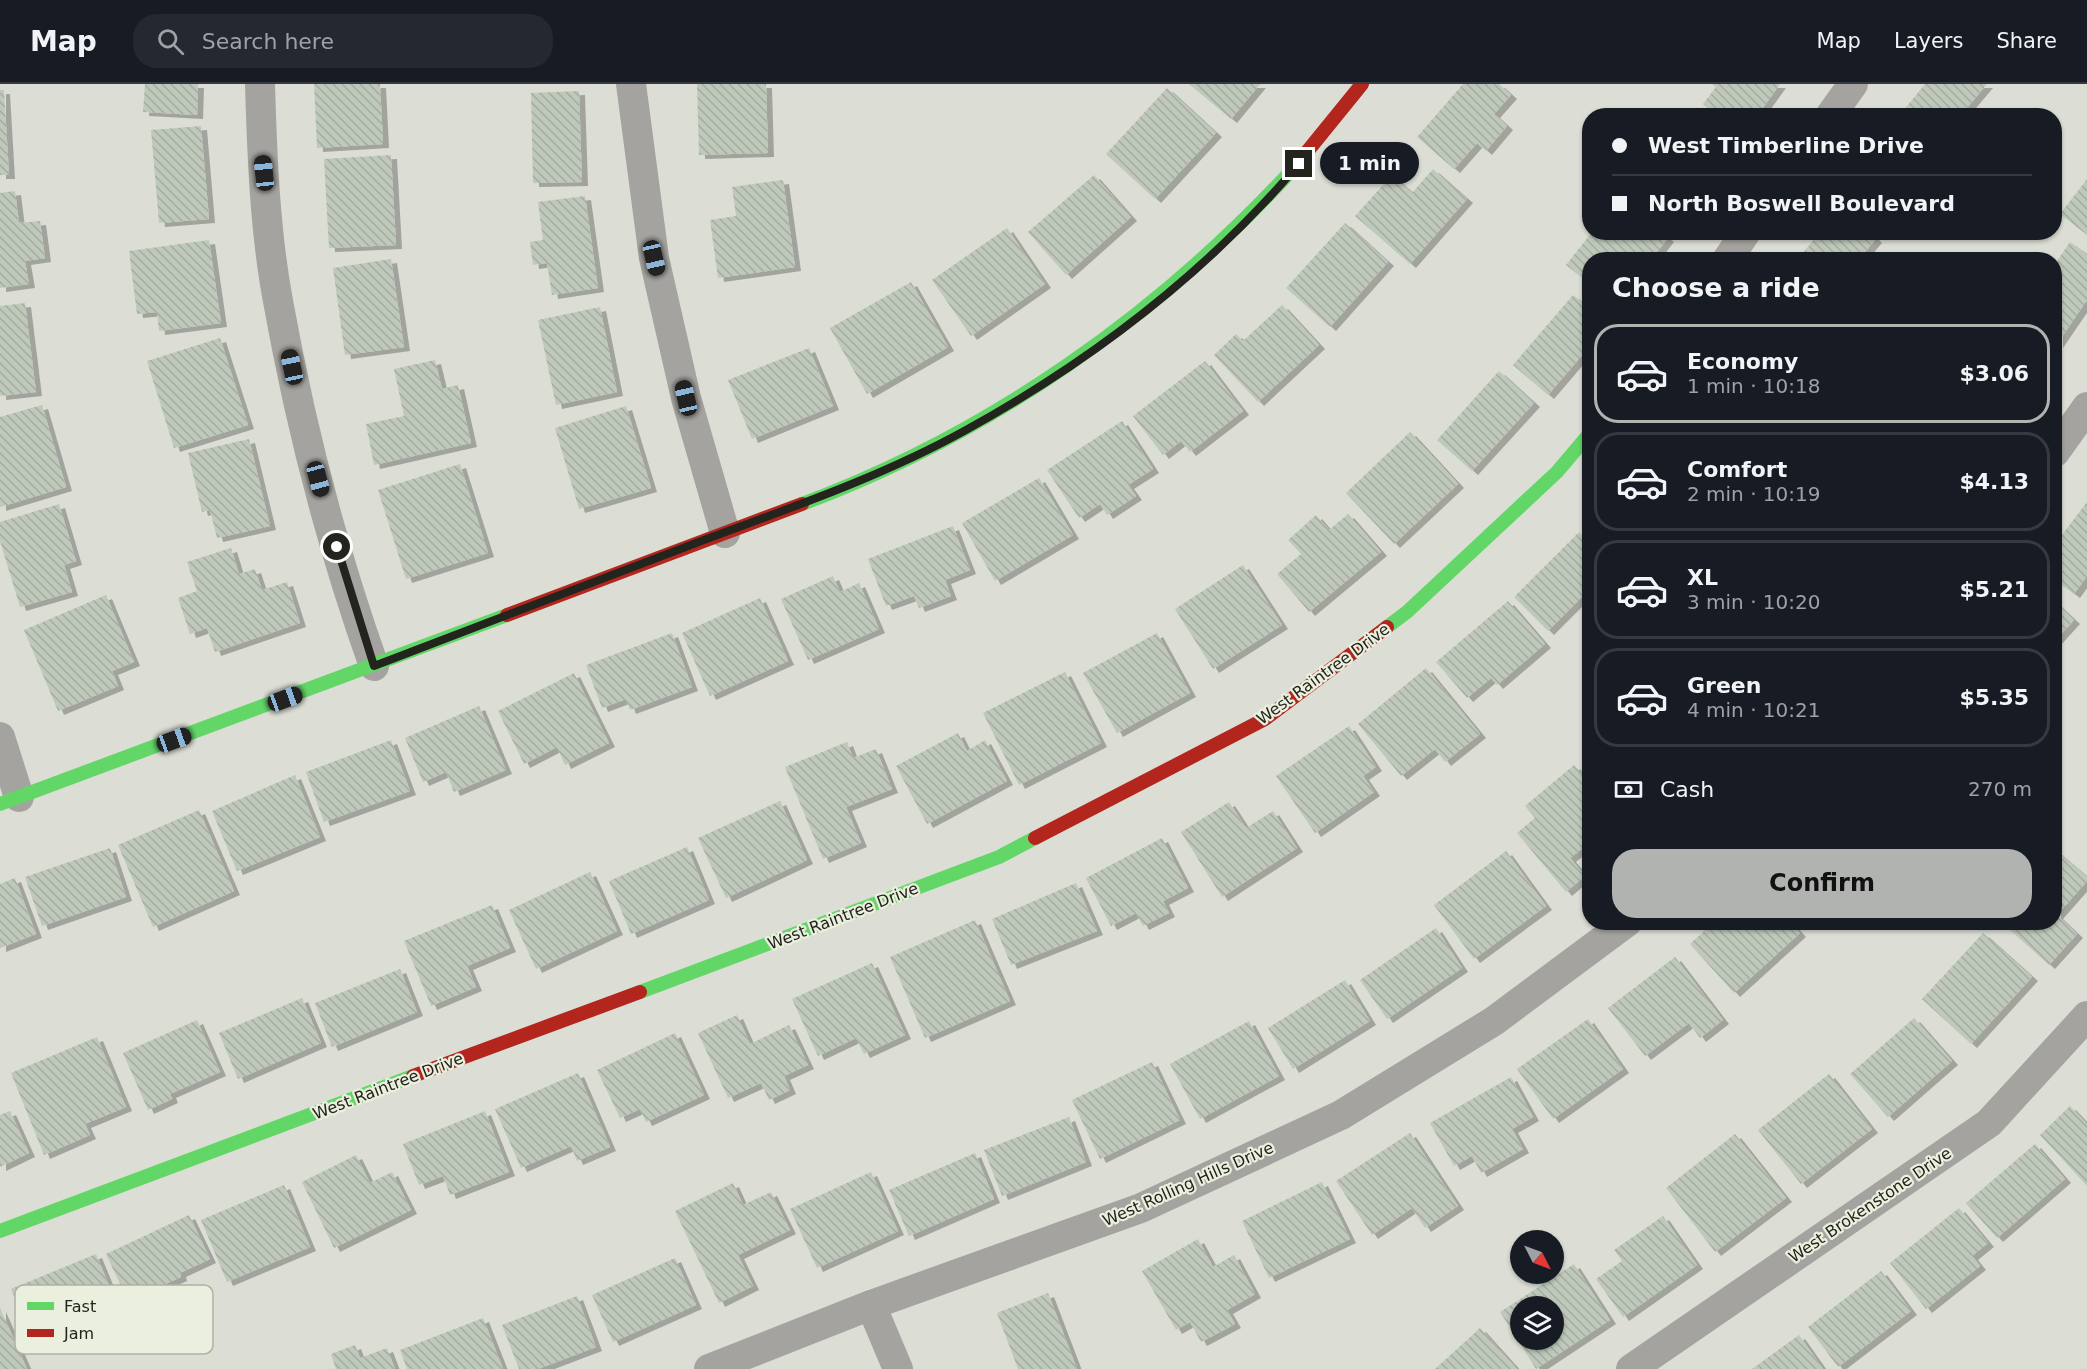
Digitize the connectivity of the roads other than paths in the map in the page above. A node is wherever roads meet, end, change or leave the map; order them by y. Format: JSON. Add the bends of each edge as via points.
{"nodes":[{"id":1,"x":260,"y":84,"type":"edge"},
{"id":2,"x":631,"y":84,"type":"edge"},
{"id":3,"x":1362,"y":84,"type":"edge"},
{"id":4,"x":1853,"y":84,"type":"edge"},
{"id":5,"x":1836,"y":108,"type":"edge"},
{"id":6,"x":2087,"y":406,"type":"edge"},
{"id":7,"x":1582,"y":442,"type":"edge"},
{"id":8,"x":2062,"y":442,"type":"edge"},
{"id":9,"x":725,"y":533,"type":"junction"},
{"id":10,"x":374,"y":666,"type":"junction"},
{"id":11,"x":0,"y":737,"type":"edge"},
{"id":12,"x":9,"y":801,"type":"edge"},
{"id":13,"x":1616,"y":930,"type":"edge"},
{"id":14,"x":2087,"y":1016,"type":"edge"},
{"id":15,"x":0,"y":1231,"type":"edge"},
{"id":16,"x":872,"y":1305,"type":"junction"},
{"id":17,"x":710,"y":1369,"type":"edge"},
{"id":18,"x":898,"y":1369,"type":"edge"},
{"id":19,"x":1630,"y":1369,"type":"edge"}],
"edges":[{"from":1,"to":10,"type":"street","via":[[262,152],[278,299],[306,435],[355,614]]},
{"from":2,"to":9,"type":"street","via":[[654,258],[686,398]]},
{"from":3,"to":9,"type":"street","via":[[1274,193],[1228,238],[1173,289],[1054,377],[967,429],[876,474]]},
{"from":4,"to":5,"type":"street"},
{"from":6,"to":8,"type":"street"},
{"from":7,"to":15,"type":"street","name":"West Raintree Drive","via":[[1557,472],[1407,612],[1264,719],[999,857]]},
{"from":9,"to":10,"type":"street"},
{"from":10,"to":12,"type":"street"},
{"from":11,"to":12,"type":"street"},
{"from":13,"to":16,"type":"street","name":"West Rolling Hills Drive","via":[[1494,1021],[1341,1115],[1141,1208]]},
{"from":14,"to":19,"type":"street","name":"West Brokenstone Drive","via":[[1989,1123]]},
{"from":16,"to":17,"type":"street","name":"West Rolling Hills Drive"},
{"from":16,"to":18,"type":"street"}]}
